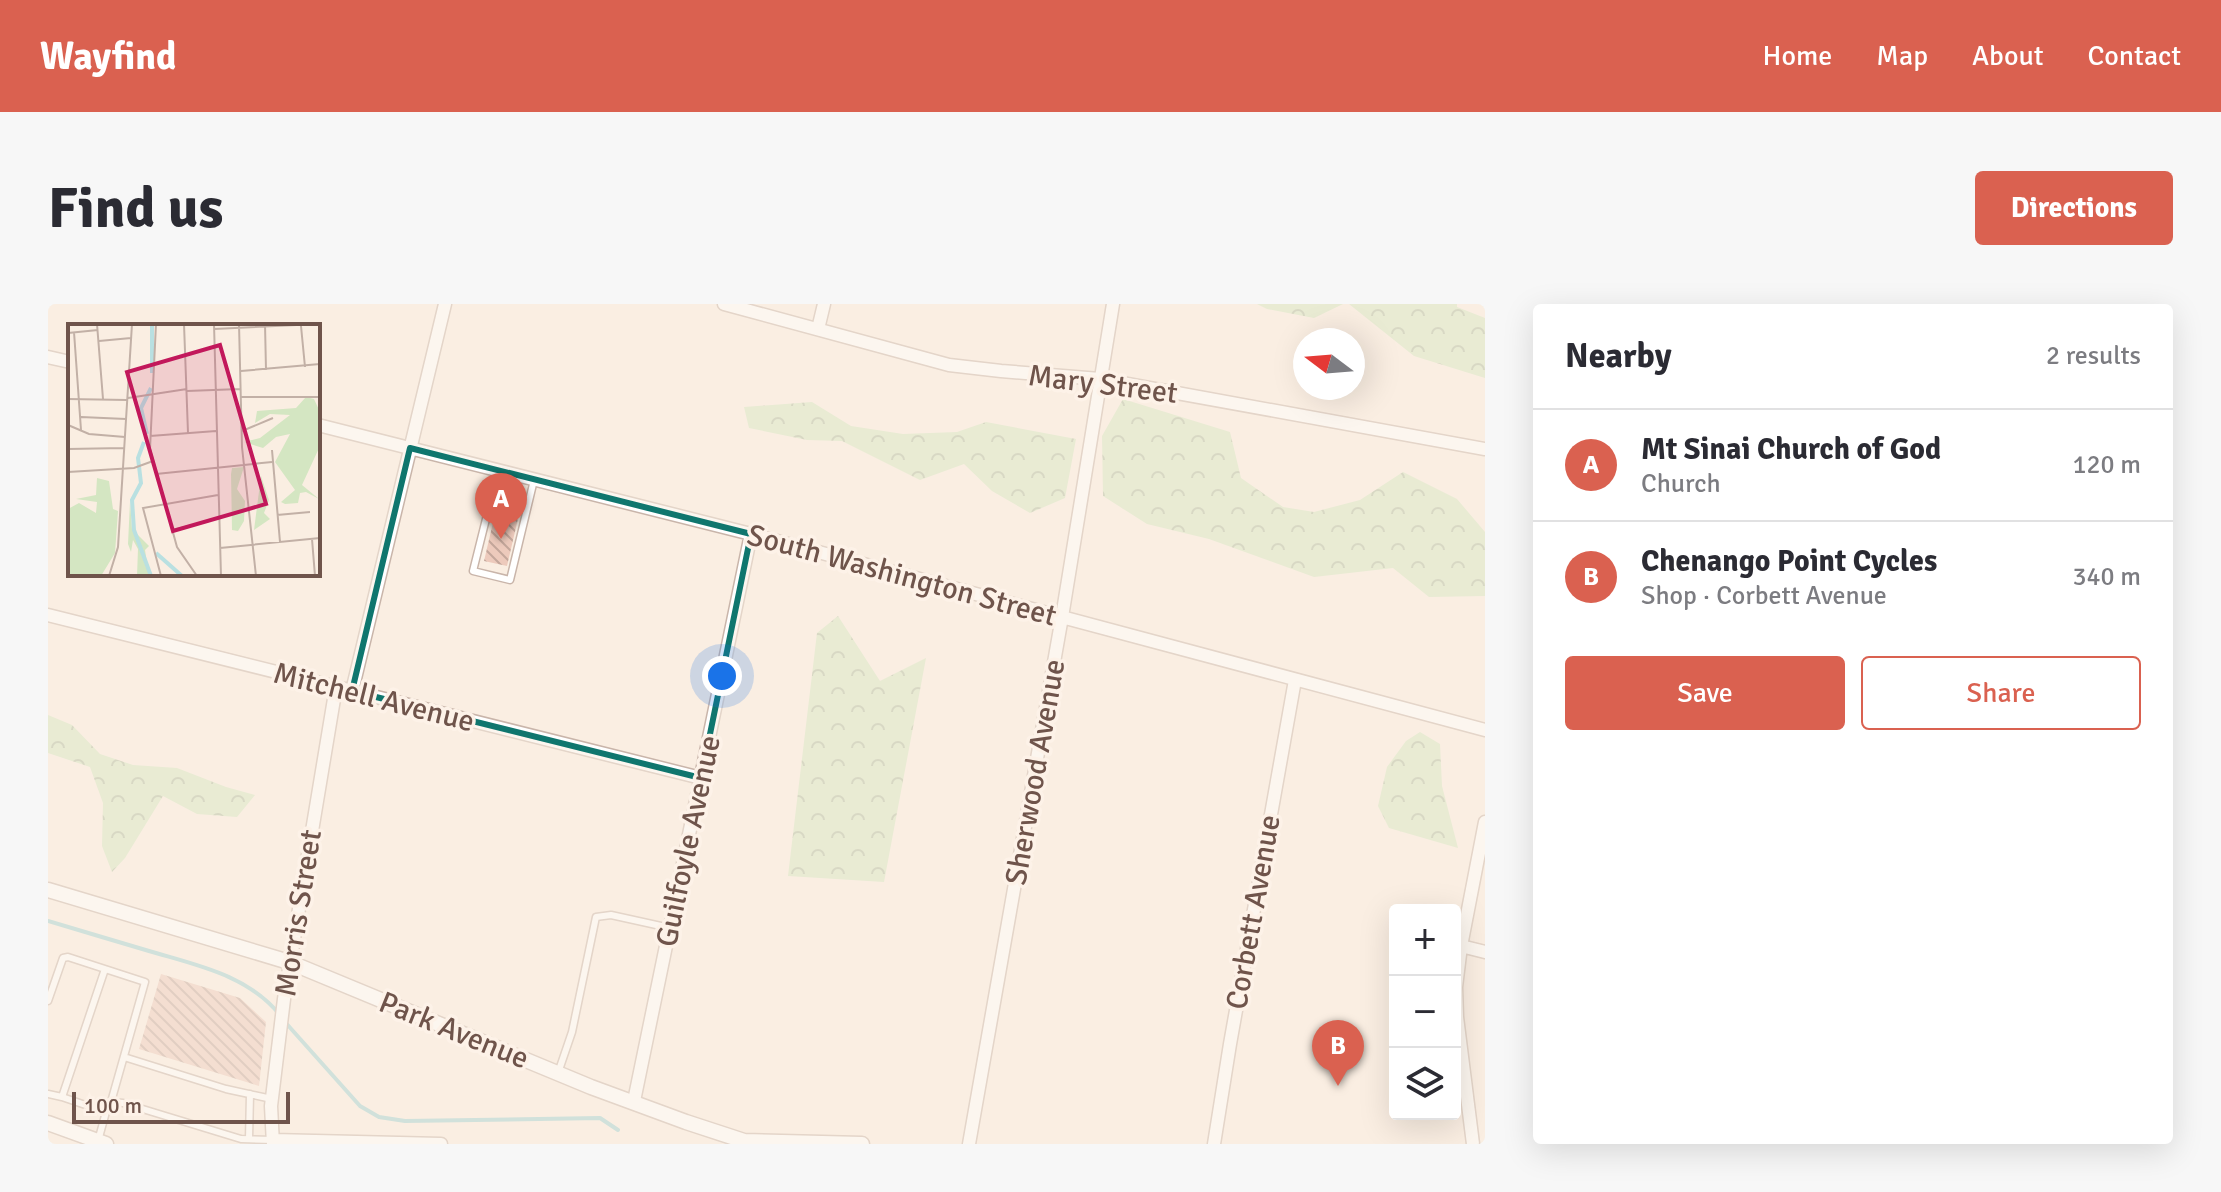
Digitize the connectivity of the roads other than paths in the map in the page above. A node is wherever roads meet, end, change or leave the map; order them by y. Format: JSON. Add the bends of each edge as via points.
{"nodes":[{"id":1,"x":445,"y":304,"type":"edge"},
{"id":2,"x":724,"y":304,"type":"edge"},
{"id":3,"x":824,"y":304,"type":"edge"},
{"id":4,"x":1113,"y":304,"type":"edge"},
{"id":5,"x":818,"y":329,"type":"junction"},
{"id":6,"x":48,"y":357,"type":"edge"},
{"id":7,"x":68,"y":362,"type":"edge"},
{"id":8,"x":1100,"y":379,"type":"junction"},
{"id":9,"x":320,"y":426,"type":"edge"},
{"id":10,"x":410,"y":448,"type":"junction"},
{"id":11,"x":1485,"y":449,"type":"edge"},
{"id":12,"x":498,"y":471,"type":"junction"},
{"id":13,"x":534,"y":480,"type":"junction"},
{"id":14,"x":751,"y":534,"type":"junction"},
{"id":15,"x":48,"y":615,"type":"edge"},
{"id":16,"x":1062,"y":617,"type":"junction"},
{"id":17,"x":1295,"y":680,"type":"junction"},
{"id":18,"x":336,"y":687,"type":"junction"},
{"id":19,"x":352,"y":691,"type":"junction"},
{"id":20,"x":1485,"y":730,"type":"edge"},
{"id":21,"x":701,"y":778,"type":"junction"},
{"id":22,"x":1485,"y":822,"type":"edge"},
{"id":23,"x":48,"y":890,"type":"edge"},
{"id":24,"x":670,"y":928,"type":"junction"},
{"id":25,"x":1461,"y":946,"type":"joint"},
{"id":26,"x":1485,"y":952,"type":"edge"},
{"id":27,"x":289,"y":962,"type":"junction"},
{"id":28,"x":105,"y":969,"type":"junction"},
{"id":29,"x":1457,"y":976,"type":"edge"},
{"id":30,"x":48,"y":1001,"type":"edge"},
{"id":31,"x":124,"y":1057,"type":"junction"},
{"id":32,"x":558,"y":1073,"type":"junction"},
{"id":33,"x":48,"y":1094,"type":"edge"},
{"id":34,"x":250,"y":1094,"type":"junction"},
{"id":35,"x":62,"y":1097,"type":"junction"},
{"id":36,"x":272,"y":1099,"type":"junction"},
{"id":37,"x":634,"y":1101,"type":"junction"},
{"id":38,"x":111,"y":1102,"type":"junction"},
{"id":39,"x":106,"y":1112,"type":"junction"},
{"id":40,"x":48,"y":1123,"type":"edge"},
{"id":41,"x":249,"y":1139,"type":"junction"},
{"id":42,"x":744,"y":1141,"type":"junction"},
{"id":43,"x":273,"y":1142,"type":"edge"},
{"id":44,"x":102,"y":1143,"type":"edge"},
{"id":45,"x":441,"y":1144,"type":"edge"},
{"id":46,"x":728,"y":1144,"type":"edge"},
{"id":47,"x":848,"y":1144,"type":"edge"},
{"id":48,"x":862,"y":1144,"type":"edge"},
{"id":49,"x":969,"y":1144,"type":"edge"},
{"id":50,"x":1214,"y":1144,"type":"edge"},
{"id":51,"x":1473,"y":1144,"type":"edge"}],
"edges":[{"from":1,"to":10,"type":"street"},
{"from":2,"to":5,"type":"street","name":"Mary Street"},
{"from":3,"to":5,"type":"street"},
{"from":4,"to":8,"type":"street","name":"Sherwood Avenue"},
{"from":5,"to":8,"type":"street","name":"Mary Street","via":[[949,365]]},
{"from":6,"to":7,"type":"street"},
{"from":8,"to":11,"type":"street","name":"Mary Street"},
{"from":8,"to":16,"type":"street","name":"Sherwood Avenue"},
{"from":9,"to":10,"type":"street","name":"South Washington Street"},
{"from":10,"to":12,"type":"street","name":"South Washington Street"},
{"from":10,"to":19,"type":"street"},
{"from":12,"to":13,"type":"street","name":"South Washington Street"},
{"from":12,"to":13,"type":"lane","via":[[473,571],[510,580]]},
{"from":13,"to":14,"type":"street","name":"South Washington Street"},
{"from":14,"to":16,"type":"street","name":"South Washington Street"},
{"from":14,"to":21,"type":"street","name":"Guilfoyle Avenue"},
{"from":15,"to":18,"type":"street","name":"Mitchell Avenue"},
{"from":16,"to":17,"type":"street","name":"South Washington Street"},
{"from":16,"to":49,"type":"street","name":"Sherwood Avenue"},
{"from":17,"to":20,"type":"street","name":"South Washington Street"},
{"from":17,"to":50,"type":"street","name":"Corbett Avenue"},
{"from":18,"to":19,"type":"street","name":"Mitchell Avenue"},
{"from":18,"to":27,"type":"street","name":"Morris Street"},
{"from":19,"to":21,"type":"street","name":"Mitchell Avenue"},
{"from":21,"to":24,"type":"street","name":"Guilfoyle Avenue"},
{"from":22,"to":25,"type":"street"},
{"from":23,"to":27,"type":"street","name":"Park Avenue"},
{"from":24,"to":32,"type":"lane","via":[[611,915],[596,917]]},
{"from":24,"to":37,"type":"street","name":"Guilfoyle Avenue"},
{"from":25,"to":26,"type":"street"},
{"from":27,"to":32,"type":"street","name":"Park Avenue"},
{"from":27,"to":36,"type":"street","name":"Morris Street"},
{"from":28,"to":30,"type":"lane","via":[[63,958]]},
{"from":28,"to":31,"type":"lane","via":[[145,982]]},
{"from":28,"to":35,"type":"lane"},
{"from":29,"to":51,"type":"street","via":[[1457,1017]]},
{"from":31,"to":34,"type":"lane"},
{"from":31,"to":38,"type":"lane"},
{"from":32,"to":37,"type":"street","name":"Park Avenue"},
{"from":33,"to":35,"type":"lane"},
{"from":34,"to":36,"type":"lane"},
{"from":34,"to":41,"type":"lane"},
{"from":35,"to":39,"type":"lane"},
{"from":36,"to":43,"type":"street","name":"Morris Street"},
{"from":37,"to":42,"type":"street","name":"Park Avenue"},
{"from":38,"to":39,"type":"lane"},
{"from":38,"to":41,"type":"lane"},
{"from":39,"to":44,"type":"lane"},
{"from":40,"to":44,"type":"street"},
{"from":41,"to":43,"type":"lane"},
{"from":42,"to":46,"type":"street"},
{"from":42,"to":47,"type":"street","name":"Park Avenue"},
{"from":43,"to":45,"type":"street"},
{"from":47,"to":48,"type":"street","name":"Park Avenue"}]}
